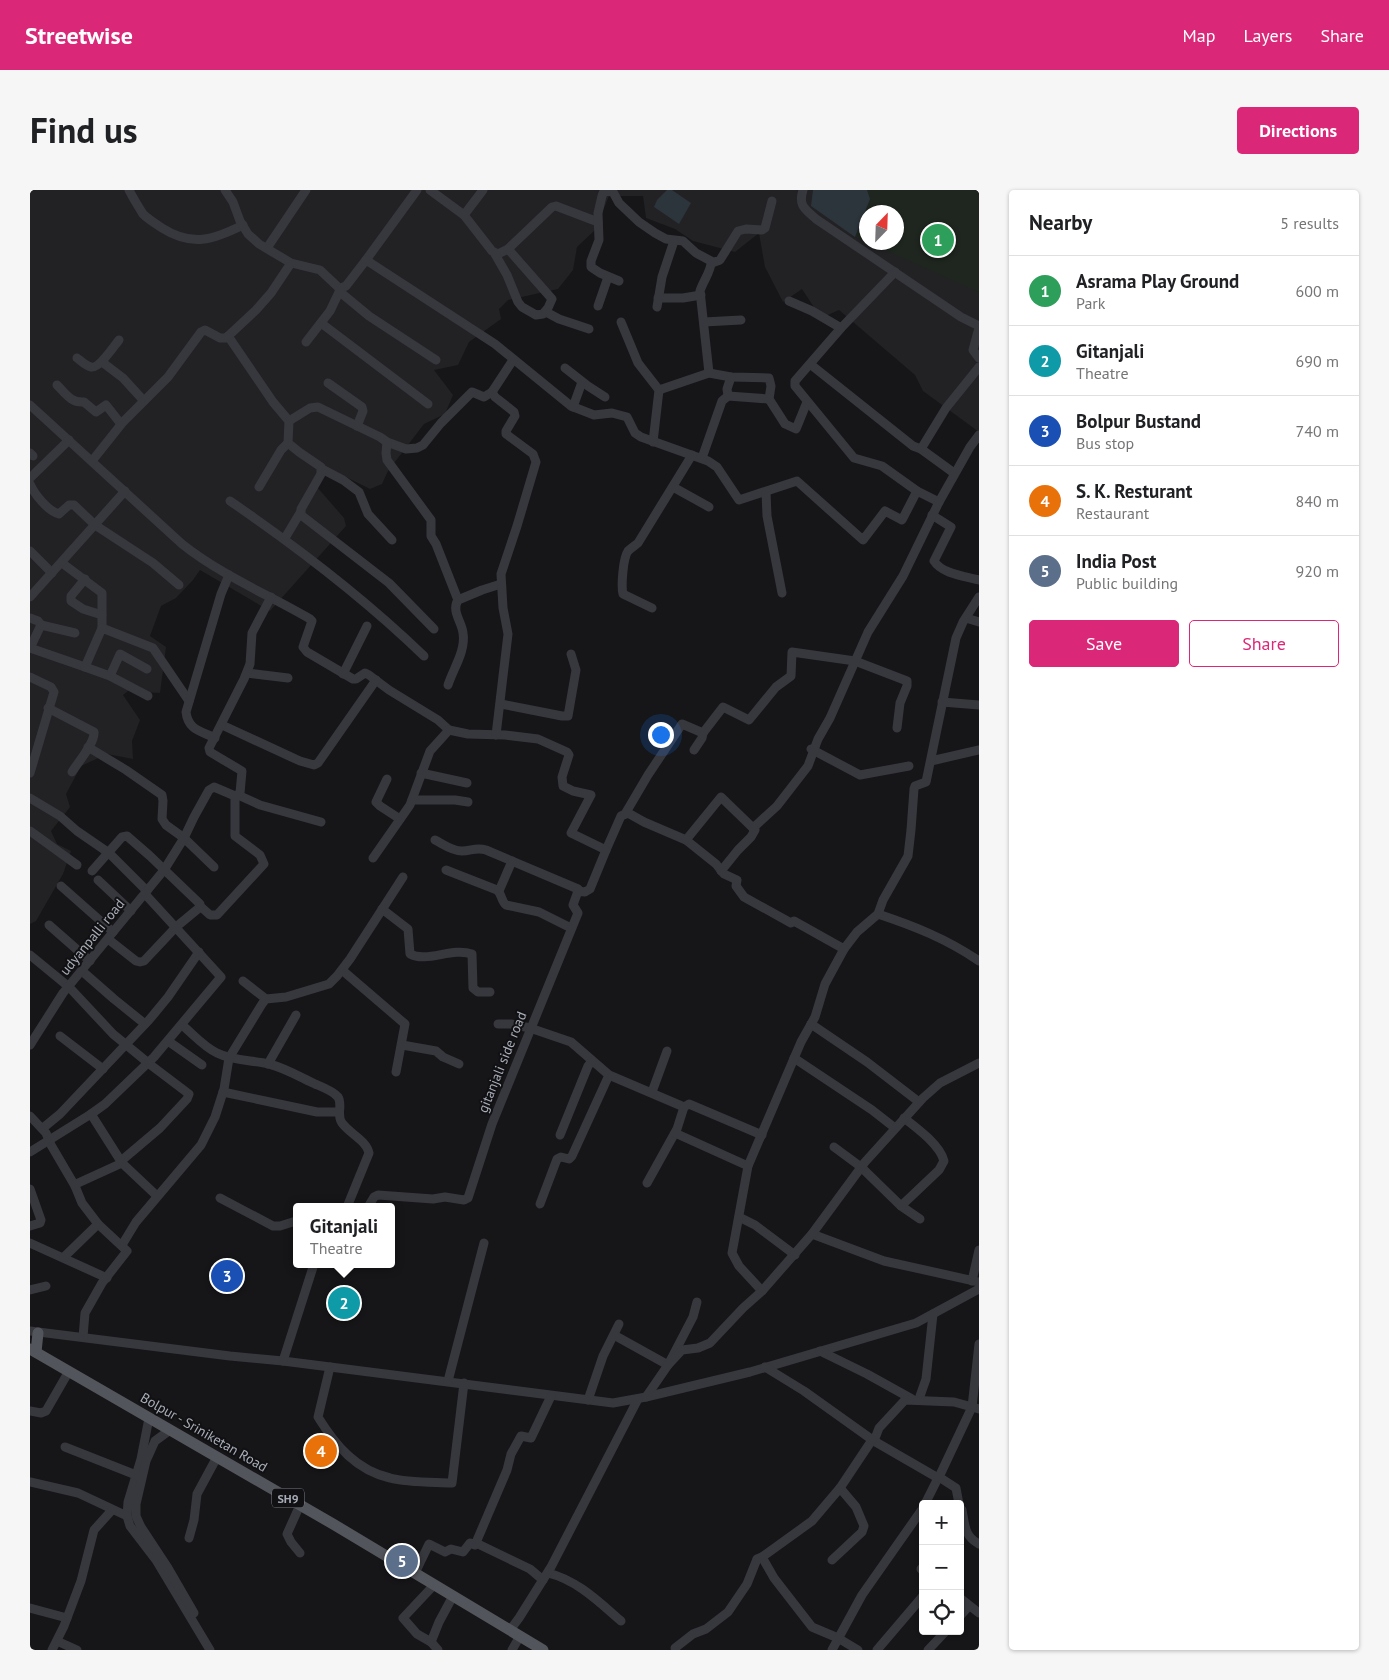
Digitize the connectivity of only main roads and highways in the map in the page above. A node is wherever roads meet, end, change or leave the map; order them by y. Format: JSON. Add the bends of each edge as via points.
{"nodes":[{"id":1,"x":34,"y":1332,"type":"edge"},
{"id":2,"x":33,"y":1350,"type":"edge"},
{"id":3,"x":543,"y":1650,"type":"edge"}],
"edges":[{"from":1,"to":2,"type":"main road"},
{"from":2,"to":3,"type":"main road","name":"Bolpur - Sriniketan Road","number":"SH9"}]}
